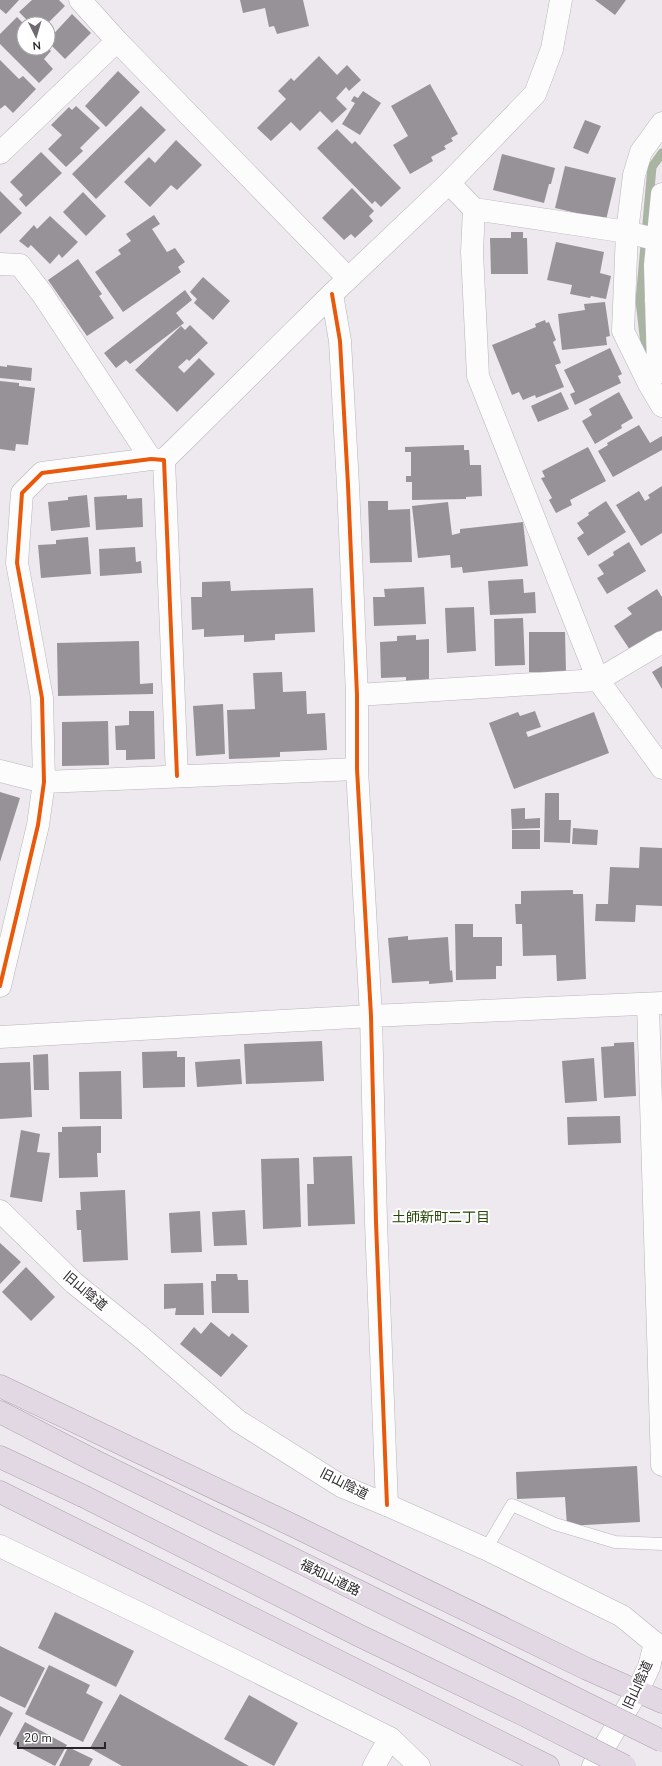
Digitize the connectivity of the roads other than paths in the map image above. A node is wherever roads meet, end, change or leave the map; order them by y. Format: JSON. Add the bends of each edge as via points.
{"nodes":[{"id":1,"x":80,"y":0,"type":"edge"},
{"id":2,"x":561,"y":0,"type":"edge"},
{"id":3,"x":117,"y":41,"type":"junction"},
{"id":4,"x":662,"y":123,"type":"edge"},
{"id":5,"x":0,"y":153,"type":"edge"},
{"id":6,"x":449,"y":183,"type":"junction"},
{"id":7,"x":662,"y":194,"type":"edge"},
{"id":8,"x":474,"y":209,"type":"junction"},
{"id":9,"x":627,"y":232,"type":"junction"},
{"id":10,"x":660,"y":241,"type":"edge"},
{"id":11,"x":0,"y":264,"type":"edge"},
{"id":12,"x":348,"y":278,"type":"junction"},
{"id":13,"x":332,"y":294,"type":"junction"},
{"id":14,"x":662,"y":372,"type":"edge"},
{"id":15,"x":662,"y":406,"type":"edge"},
{"id":16,"x":157,"y":459,"type":"junction"},
{"id":17,"x":662,"y":642,"type":"edge"},
{"id":18,"x":598,"y":680,"type":"junction"},
{"id":19,"x":357,"y":695,"type":"junction"},
{"id":20,"x":662,"y":768,"type":"edge"},
{"id":21,"x":357,"y":769,"type":"junction"},
{"id":22,"x":0,"y":771,"type":"edge"},
{"id":23,"x":177,"y":776,"type":"junction"},
{"id":24,"x":44,"y":782,"type":"junction"},
{"id":25,"x":0,"y":986,"type":"edge"},
{"id":26,"x":655,"y":1004,"type":"edge"},
{"id":27,"x":371,"y":1016,"type":"junction"},
{"id":28,"x":0,"y":1037,"type":"edge"},
{"id":29,"x":0,"y":1211,"type":"edge"},
{"id":30,"x":0,"y":1386,"type":"edge"},
{"id":31,"x":0,"y":1412,"type":"edge"},
{"id":32,"x":0,"y":1457,"type":"edge"},
{"id":33,"x":662,"y":1465,"type":"edge"},
{"id":34,"x":0,"y":1492,"type":"edge"},
{"id":35,"x":387,"y":1505,"type":"junction"},
{"id":36,"x":662,"y":1544,"type":"edge"},
{"id":37,"x":0,"y":1546,"type":"edge"},
{"id":38,"x":486,"y":1549,"type":"junction"},
{"id":39,"x":658,"y":1638,"type":"edge"},
{"id":40,"x":638,"y":1690,"type":"junction"},
{"id":41,"x":662,"y":1702,"type":"edge"},
{"id":42,"x":390,"y":1738,"type":"junction"},
{"id":43,"x":662,"y":1741,"type":"edge"},
{"id":44,"x":374,"y":1766,"type":"edge"},
{"id":45,"x":418,"y":1766,"type":"edge"},
{"id":46,"x":548,"y":1766,"type":"edge"},
{"id":47,"x":593,"y":1766,"type":"edge"},
{"id":48,"x":624,"y":1766,"type":"edge"}],
"edges":[{"from":1,"to":3,"type":"street"},
{"from":2,"to":6,"type":"street","via":[[552,49],[535,94]]},
{"from":3,"to":5,"type":"street"},
{"from":3,"to":12,"type":"street"},
{"from":4,"to":9,"type":"street","via":[[641,152],[634,175]]},
{"from":6,"to":8,"type":"street"},
{"from":6,"to":12,"type":"street"},
{"from":7,"to":10,"type":"street"},
{"from":8,"to":9,"type":"street"},
{"from":8,"to":18,"type":"street","via":[[472,252],[478,376]]},
{"from":9,"to":10,"type":"street"},
{"from":9,"to":15,"type":"street","via":[[623,331]]},
{"from":10,"to":14,"type":"street","via":[[655,265],[658,366]]},
{"from":11,"to":16,"type":"street","via":[[20,265]]},
{"from":12,"to":13,"type":"street"},
{"from":13,"to":16,"type":"street"},
{"from":13,"to":19,"type":"street","via":[[341,349]]},
{"from":16,"to":23,"type":"street"},
{"from":16,"to":24,"type":"street","via":[[42,473],[22,493],[17,563],[42,698]]},
{"from":17,"to":18,"type":"street"},
{"from":18,"to":19,"type":"street"},
{"from":18,"to":20,"type":"street"},
{"from":19,"to":21,"type":"street"},
{"from":21,"to":23,"type":"street"},
{"from":21,"to":27,"type":"street"},
{"from":22,"to":24,"type":"street"},
{"from":23,"to":24,"type":"street"},
{"from":24,"to":25,"type":"street","via":[[38,825]]},
{"from":26,"to":27,"type":"street"},
{"from":26,"to":33,"type":"street"},
{"from":27,"to":28,"type":"street"},
{"from":27,"to":35,"type":"street"},
{"from":29,"to":35,"type":"street","name":"旧山陰道","via":[[74,1283],[238,1420],[341,1486]]},
{"from":30,"to":40,"type":"highway","via":[[587,1669]]},
{"from":31,"to":43,"type":"highway","name":"福知山道路","bridge":true},
{"from":32,"to":48,"type":"highway","bridge":true},
{"from":34,"to":46,"type":"highway"},
{"from":35,"to":38,"type":"street","name":"旧山陰道"},
{"from":36,"to":38,"type":"lane","via":[[614,1542],[555,1524],[512,1505]]},
{"from":37,"to":42,"type":"street","via":[[147,1616]]},
{"from":38,"to":39,"type":"street","name":"旧山陰道","via":[[622,1616]]},
{"from":39,"to":40,"type":"street","name":"旧山陰道","via":[[649,1667]]},
{"from":40,"to":41,"type":"highway"},
{"from":40,"to":47,"type":"street","name":"旧山陰道"},
{"from":42,"to":44,"type":"street"},
{"from":42,"to":45,"type":"street"}]}
